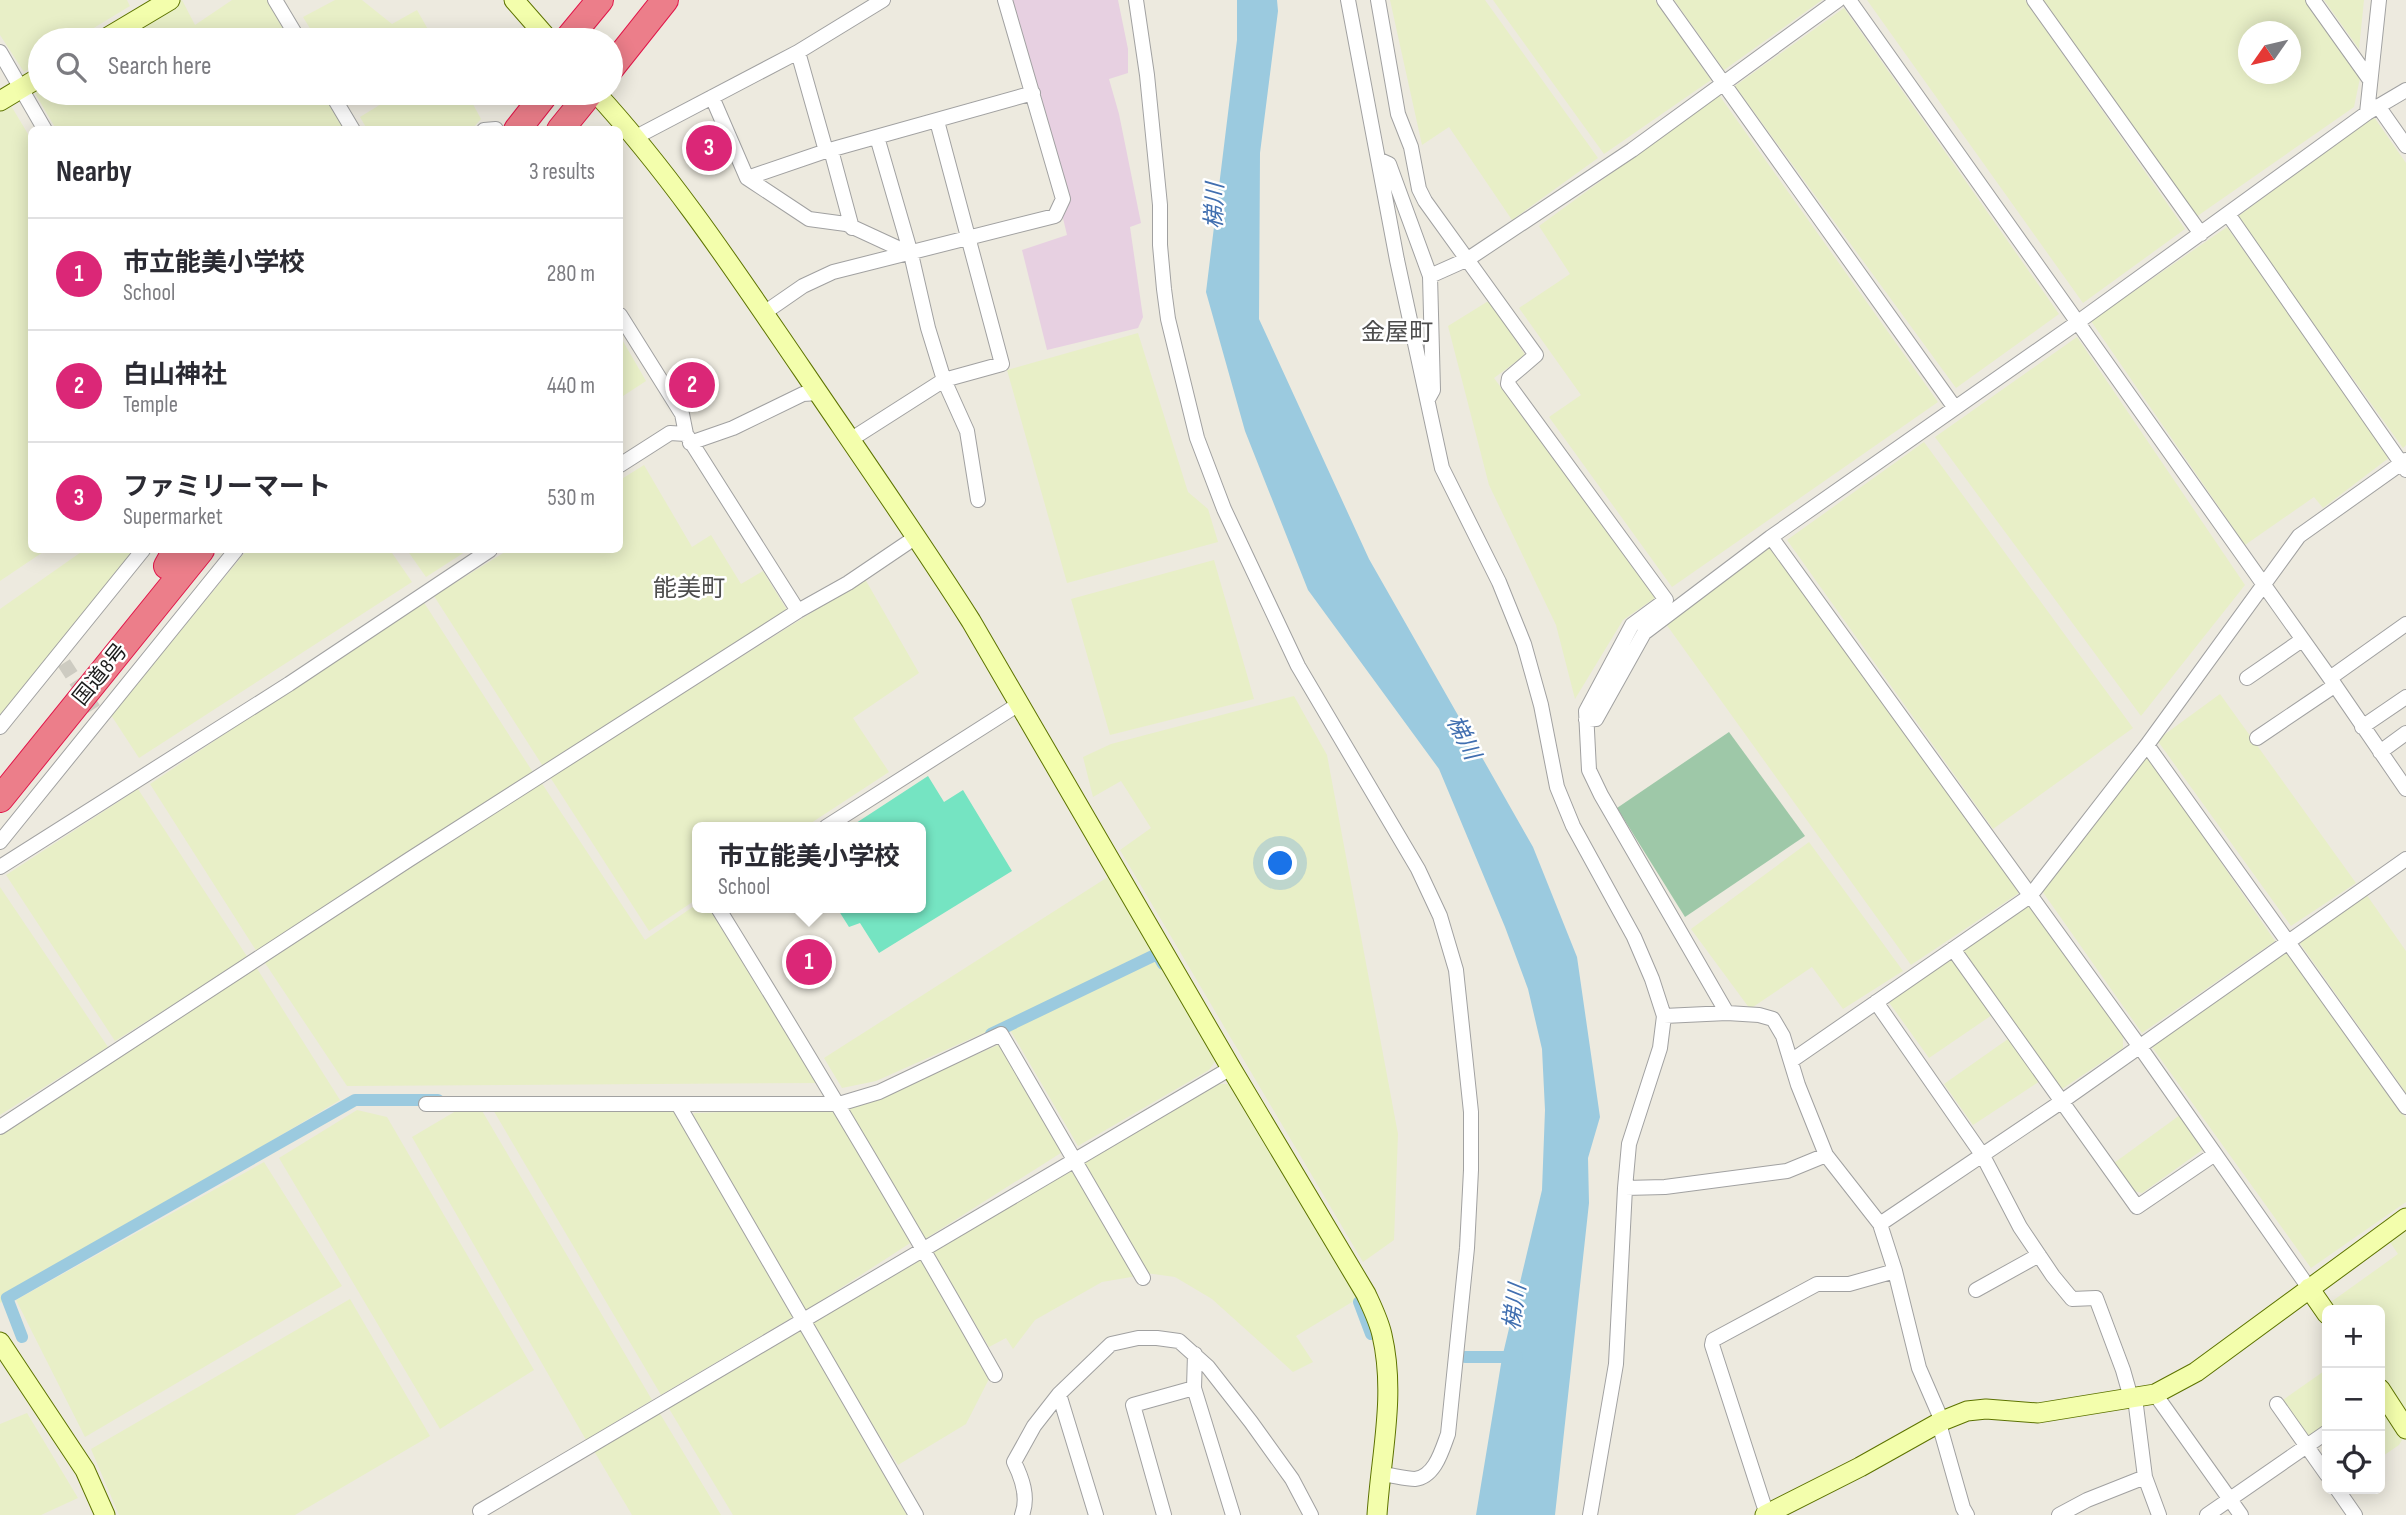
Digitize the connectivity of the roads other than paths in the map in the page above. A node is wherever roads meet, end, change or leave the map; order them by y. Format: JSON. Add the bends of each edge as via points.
{"nodes":[{"id":1,"x":170,"y":0,"type":"edge"},
{"id":2,"x":275,"y":0,"type":"edge"},
{"id":3,"x":514,"y":0,"type":"edge"},
{"id":4,"x":678,"y":0,"type":"edge"},
{"id":5,"x":883,"y":0,"type":"edge"},
{"id":6,"x":1005,"y":0,"type":"edge"},
{"id":7,"x":1136,"y":0,"type":"edge"},
{"id":8,"x":1348,"y":0,"type":"edge"},
{"id":9,"x":1378,"y":0,"type":"edge"},
{"id":10,"x":1664,"y":0,"type":"edge"},
{"id":11,"x":1838,"y":0,"type":"edge"},
{"id":12,"x":1849,"y":0,"type":"edge"},
{"id":13,"x":2034,"y":0,"type":"edge"},
{"id":14,"x":2313,"y":0,"type":"edge"},
{"id":15,"x":2379,"y":0,"type":"edge"},
{"id":16,"x":627,"y":4,"type":"edge"},
{"id":17,"x":123,"y":28,"type":"edge"},
{"id":18,"x":292,"y":28,"type":"edge"},
{"id":19,"x":538,"y":28,"type":"edge"},
{"id":20,"x":587,"y":28,"type":"edge"},
{"id":21,"x":601,"y":28,"type":"edge"},
{"id":22,"x":617,"y":28,"type":"edge"},
{"id":23,"x":621,"y":28,"type":"edge"},
{"id":24,"x":0,"y":52,"type":"edge"},
{"id":25,"x":798,"y":52,"type":"junction"},
{"id":26,"x":2370,"y":80,"type":"junction"},
{"id":27,"x":1723,"y":82,"type":"junction"},
{"id":28,"x":28,"y":84,"type":"edge"},
{"id":29,"x":22,"y":88,"type":"junction"},
{"id":30,"x":2406,"y":90,"type":"edge"},
{"id":31,"x":1033,"y":93,"type":"junction"},
{"id":32,"x":712,"y":97,"type":"junction"},
{"id":33,"x":28,"y":99,"type":"edge"},
{"id":34,"x":0,"y":101,"type":"edge"},
{"id":35,"x":31,"y":105,"type":"edge"},
{"id":36,"x":338,"y":105,"type":"edge"},
{"id":37,"x":514,"y":105,"type":"edge"},
{"id":38,"x":537,"y":105,"type":"edge"},
{"id":39,"x":560,"y":105,"type":"edge"},
{"id":40,"x":580,"y":105,"type":"edge"},
{"id":41,"x":607,"y":105,"type":"edge"},
{"id":42,"x":2373,"y":110,"type":"junction"},
{"id":43,"x":937,"y":121,"type":"junction"},
{"id":44,"x":43,"y":126,"type":"edge"},
{"id":45,"x":351,"y":126,"type":"edge"},
{"id":46,"x":498,"y":126,"type":"edge"},
{"id":47,"x":520,"y":126,"type":"edge"},
{"id":48,"x":543,"y":126,"type":"edge"},
{"id":49,"x":563,"y":126,"type":"edge"},
{"id":50,"x":636,"y":137,"type":"junction"},
{"id":51,"x":877,"y":137,"type":"junction"},
{"id":52,"x":2406,"y":146,"type":"edge"},
{"id":53,"x":828,"y":151,"type":"junction"},
{"id":54,"x":1378,"y":159,"type":"junction"},
{"id":55,"x":747,"y":178,"type":"junction"},
{"id":56,"x":2228,"y":214,"type":"junction"},
{"id":57,"x":852,"y":228,"type":"junction"},
{"id":58,"x":2201,"y":234,"type":"junction"},
{"id":59,"x":968,"y":239,"type":"junction"},
{"id":60,"x":911,"y":254,"type":"junction"},
{"id":61,"x":1468,"y":259,"type":"junction"},
{"id":62,"x":1430,"y":275,"type":"junction"},
{"id":63,"x":764,"y":313,"type":"junction"},
{"id":64,"x":623,"y":320,"type":"edge"},
{"id":65,"x":2078,"y":322,"type":"junction"},
{"id":66,"x":944,"y":380,"type":"junction"},
{"id":67,"x":818,"y":393,"type":"junction"},
{"id":68,"x":1427,"y":400,"type":"junction"},
{"id":69,"x":1955,"y":408,"type":"junction"},
{"id":70,"x":688,"y":439,"type":"junction"},
{"id":71,"x":850,"y":440,"type":"junction"},
{"id":72,"x":623,"y":464,"type":"edge"},
{"id":73,"x":2405,"y":465,"type":"edge"},
{"id":74,"x":978,"y":500,"type":"dead end"},
{"id":75,"x":916,"y":537,"type":"junction"},
{"id":76,"x":1771,"y":537,"type":"junction"},
{"id":77,"x":141,"y":553,"type":"edge"},
{"id":78,"x":199,"y":553,"type":"edge"},
{"id":79,"x":209,"y":553,"type":"edge"},
{"id":80,"x":233,"y":553,"type":"edge"},
{"id":81,"x":486,"y":553,"type":"edge"},
{"id":82,"x":174,"y":555,"type":"edge"},
{"id":83,"x":2263,"y":586,"type":"junction"},
{"id":84,"x":158,"y":603,"type":"junction"},
{"id":85,"x":798,"y":611,"type":"junction"},
{"id":86,"x":2406,"y":624,"type":"edge"},
{"id":87,"x":2302,"y":640,"type":"junction"},
{"id":88,"x":2247,"y":678,"type":"dead end"},
{"id":89,"x":2332,"y":682,"type":"junction"},
{"id":90,"x":2406,"y":697,"type":"edge"},
{"id":91,"x":1019,"y":704,"type":"junction"},
{"id":92,"x":1586,"y":720,"type":"junction"},
{"id":93,"x":0,"y":727,"type":"edge"},
{"id":94,"x":2362,"y":727,"type":"junction"},
{"id":95,"x":2406,"y":733,"type":"edge"},
{"id":96,"x":2257,"y":738,"type":"dead end"},
{"id":97,"x":2147,"y":745,"type":"junction"},
{"id":98,"x":2380,"y":752,"type":"junction"},
{"id":99,"x":0,"y":771,"type":"edge"},
{"id":100,"x":2406,"y":789,"type":"edge"},
{"id":101,"x":0,"y":799,"type":"edge"},
{"id":102,"x":834,"y":822,"type":"edge"},
{"id":103,"x":0,"y":842,"type":"edge"},
{"id":104,"x":2406,"y":859,"type":"edge"},
{"id":105,"x":0,"y":867,"type":"edge"},
{"id":106,"x":2030,"y":896,"type":"junction"},
{"id":107,"x":721,"y":913,"type":"edge"},
{"id":108,"x":2288,"y":942,"type":"junction"},
{"id":109,"x":1953,"y":949,"type":"junction"},
{"id":110,"x":1876,"y":1002,"type":"junction"},
{"id":111,"x":1727,"y":1013,"type":"junction"},
{"id":112,"x":1664,"y":1016,"type":"junction"},
{"id":113,"x":2140,"y":1047,"type":"junction"},
{"id":114,"x":1791,"y":1061,"type":"junction"},
{"id":115,"x":1231,"y":1068,"type":"junction"},
{"id":116,"x":2062,"y":1102,"type":"junction"},
{"id":117,"x":426,"y":1104,"type":"dead end"},
{"id":118,"x":839,"y":1104,"type":"junction"},
{"id":119,"x":679,"y":1106,"type":"junction"},
{"id":120,"x":2406,"y":1107,"type":"edge"},
{"id":121,"x":0,"y":1126,"type":"edge"},
{"id":122,"x":2215,"y":1154,"type":"junction"},
{"id":123,"x":1826,"y":1155,"type":"junction"},
{"id":124,"x":1983,"y":1156,"type":"junction"},
{"id":125,"x":1074,"y":1161,"type":"junction"},
{"id":126,"x":1625,"y":1188,"type":"junction"},
{"id":127,"x":2406,"y":1218,"type":"edge"},
{"id":128,"x":1881,"y":1224,"type":"junction"},
{"id":129,"x":924,"y":1248,"type":"junction"},
{"id":130,"x":2039,"y":1255,"type":"junction"},
{"id":131,"x":1895,"y":1270,"type":"junction"},
{"id":132,"x":1143,"y":1278,"type":"dead end"},
{"id":133,"x":2309,"y":1288,"type":"junction"},
{"id":134,"x":1976,"y":1290,"type":"dead end"},
{"id":135,"x":2322,"y":1307,"type":"edge"},
{"id":136,"x":802,"y":1320,"type":"junction"},
{"id":137,"x":0,"y":1342,"type":"edge"},
{"id":138,"x":1195,"y":1354,"type":"junction"},
{"id":139,"x":995,"y":1375,"type":"dead end"},
{"id":140,"x":1194,"y":1388,"type":"junction"},
{"id":141,"x":1059,"y":1394,"type":"junction"},
{"id":142,"x":2155,"y":1394,"type":"junction"},
{"id":143,"x":2133,"y":1398,"type":"junction"},
{"id":144,"x":2385,"y":1398,"type":"edge"},
{"id":145,"x":2277,"y":1404,"type":"dead end"},
{"id":146,"x":1942,"y":1421,"type":"junction"},
{"id":147,"x":2406,"y":1429,"type":"edge"},
{"id":148,"x":2322,"y":1436,"type":"edge"},
{"id":149,"x":2307,"y":1447,"type":"junction"},
{"id":150,"x":2322,"y":1468,"type":"edge"},
{"id":151,"x":1381,"y":1474,"type":"junction"},
{"id":152,"x":2145,"y":1477,"type":"junction"},
{"id":153,"x":2340,"y":1494,"type":"edge"},
{"id":154,"x":2231,"y":1501,"type":"junction"},
{"id":155,"x":1024,"y":1513,"type":"edge"},
{"id":156,"x":479,"y":1514,"type":"edge"},
{"id":157,"x":2065,"y":1514,"type":"edge"},
{"id":158,"x":105,"y":1515,"type":"edge"},
{"id":159,"x":916,"y":1515,"type":"edge"},
{"id":160,"x":1096,"y":1515,"type":"edge"},
{"id":161,"x":1164,"y":1515,"type":"edge"},
{"id":162,"x":1233,"y":1515,"type":"edge"},
{"id":163,"x":1311,"y":1515,"type":"edge"},
{"id":164,"x":1377,"y":1515,"type":"edge"},
{"id":165,"x":1590,"y":1515,"type":"edge"},
{"id":166,"x":1766,"y":1515,"type":"edge"},
{"id":167,"x":1967,"y":1515,"type":"edge"},
{"id":168,"x":2158,"y":1515,"type":"edge"},
{"id":169,"x":2207,"y":1515,"type":"edge"},
{"id":170,"x":2241,"y":1515,"type":"edge"},
{"id":171,"x":2355,"y":1515,"type":"edge"}],
"edges":[{"from":1,"to":17,"type":"street"},
{"from":2,"to":18,"type":"street"},
{"from":3,"to":19,"type":"street"},
{"from":4,"to":16,"type":"street"},
{"from":5,"to":25,"type":"street"},
{"from":6,"to":31,"type":"street"},
{"from":7,"to":151,"type":"street","via":[[1168,319],[1197,438],[1224,509],[1298,666],[1418,869],[1440,916],[1456,970],[1471,1112],[1471,1170],[1448,1434],[1427,1474],[1417,1479]]},
{"from":8,"to":54,"type":"street"},
{"from":9,"to":61,"type":"street","via":[[1398,114],[1411,146],[1419,189]]},
{"from":10,"to":27,"type":"street"},
{"from":11,"to":27,"type":"street"},
{"from":12,"to":65,"type":"street"},
{"from":13,"to":58,"type":"street"},
{"from":14,"to":26,"type":"street"},
{"from":15,"to":26,"type":"street"},
{"from":16,"to":20,"type":"highway"},
{"from":16,"to":21,"type":"highway"},
{"from":16,"to":22,"type":"highway"},
{"from":16,"to":23,"type":"highway"},
{"from":24,"to":29,"type":"street"},
{"from":25,"to":32,"type":"street"},
{"from":25,"to":53,"type":"street"},
{"from":26,"to":42,"type":"street"},
{"from":27,"to":61,"type":"street","via":[[1632,150]]},
{"from":27,"to":69,"type":"street"},
{"from":28,"to":29,"type":"street"},
{"from":29,"to":33,"type":"street"},
{"from":29,"to":34,"type":"street"},
{"from":30,"to":42,"type":"street"},
{"from":31,"to":43,"type":"street"},
{"from":31,"to":59,"type":"street","via":[[1063,199],[1055,216]]},
{"from":32,"to":50,"type":"street"},
{"from":32,"to":55,"type":"street"},
{"from":35,"to":44,"type":"street"},
{"from":36,"to":45,"type":"street"},
{"from":37,"to":46,"type":"highway"},
{"from":38,"to":47,"type":"highway"},
{"from":39,"to":48,"type":"highway"},
{"from":40,"to":49,"type":"highway"},
{"from":41,"to":50,"type":"street"},
{"from":42,"to":52,"type":"street"},
{"from":42,"to":56,"type":"street"},
{"from":43,"to":51,"type":"street"},
{"from":43,"to":59,"type":"street"},
{"from":50,"to":63,"type":"street"},
{"from":51,"to":53,"type":"street"},
{"from":51,"to":60,"type":"street"},
{"from":53,"to":55,"type":"street"},
{"from":53,"to":57,"type":"street"},
{"from":54,"to":62,"type":"street","via":[[1389,164]]},
{"from":54,"to":68,"type":"street"},
{"from":55,"to":57,"type":"street","via":[[809,219]]},
{"from":56,"to":58,"type":"street"},
{"from":56,"to":73,"type":"street"},
{"from":57,"to":60,"type":"street"},
{"from":58,"to":65,"type":"street"},
{"from":59,"to":60,"type":"street"},
{"from":59,"to":66,"type":"street","via":[[1002,364]]},
{"from":60,"to":63,"type":"street","via":[[833,272]]},
{"from":60,"to":66,"type":"street"},
{"from":61,"to":62,"type":"street"},
{"from":61,"to":92,"type":"street","via":[[1536,355],[1508,384],[1666,600],[1632,625],[1586,711]]},
{"from":62,"to":68,"type":"street","via":[[1433,390]]},
{"from":63,"to":67,"type":"street"},
{"from":64,"to":70,"type":"street","via":[[682,414]]},
{"from":65,"to":69,"type":"street"},
{"from":65,"to":83,"type":"street"},
{"from":66,"to":71,"type":"street"},
{"from":66,"to":74,"type":"street","via":[[967,431]]},
{"from":67,"to":70,"type":"street","via":[[803,394],[733,428]]},
{"from":67,"to":71,"type":"street"},
{"from":68,"to":112,"type":"street","via":[[1442,468],[1499,582],[1524,644],[1557,787],[1573,826],[1634,937]]},
{"from":69,"to":76,"type":"street"},
{"from":70,"to":72,"type":"street","via":[[670,433]]},
{"from":70,"to":85,"type":"street"},
{"from":71,"to":75,"type":"street"},
{"from":73,"to":83,"type":"street","via":[[2299,536]]},
{"from":75,"to":85,"type":"street"},
{"from":75,"to":91,"type":"street"},
{"from":76,"to":92,"type":"street","via":[[1644,633],[1596,719]]},
{"from":76,"to":106,"type":"street"},
{"from":77,"to":93,"type":"street","via":[[61,659]]},
{"from":78,"to":84,"type":"highway","name":"国道8号"},
{"from":79,"to":84,"type":"highway"},
{"from":80,"to":103,"type":"street","via":[[97,713]]},
{"from":81,"to":105,"type":"street"},
{"from":82,"to":99,"type":"highway","name":"国道8号"},
{"from":83,"to":87,"type":"street"},
{"from":83,"to":97,"type":"street"},
{"from":84,"to":101,"type":"highway","name":"国道8号"},
{"from":85,"to":121,"type":"street"},
{"from":86,"to":89,"type":"street"},
{"from":87,"to":88,"type":"street"},
{"from":87,"to":89,"type":"street"},
{"from":89,"to":94,"type":"street"},
{"from":89,"to":96,"type":"street"},
{"from":90,"to":94,"type":"street"},
{"from":91,"to":102,"type":"street"},
{"from":91,"to":115,"type":"street"},
{"from":92,"to":111,"type":"street","via":[[1589,770],[1601,795]]},
{"from":94,"to":98,"type":"street"},
{"from":95,"to":98,"type":"street"},
{"from":97,"to":106,"type":"street"},
{"from":97,"to":108,"type":"street"},
{"from":98,"to":100,"type":"street"},
{"from":104,"to":108,"type":"street"},
{"from":106,"to":109,"type":"street"},
{"from":106,"to":113,"type":"street"},
{"from":107,"to":118,"type":"street"},
{"from":108,"to":113,"type":"street"},
{"from":108,"to":120,"type":"street"},
{"from":109,"to":110,"type":"street"},
{"from":109,"to":116,"type":"street"},
{"from":110,"to":114,"type":"street"},
{"from":110,"to":124,"type":"street"},
{"from":111,"to":112,"type":"street"},
{"from":111,"to":114,"type":"street","via":[[1773,1019]]},
{"from":112,"to":126,"type":"street","via":[[1660,1048],[1629,1144]]},
{"from":113,"to":116,"type":"street"},
{"from":113,"to":122,"type":"street"},
{"from":114,"to":123,"type":"street"},
{"from":115,"to":125,"type":"street"},
{"from":115,"to":151,"type":"street","via":[[1366,1294],[1382,1332],[1389,1376]]},
{"from":116,"to":122,"type":"street","via":[[2137,1207]]},
{"from":116,"to":124,"type":"street"},
{"from":117,"to":119,"type":"street"},
{"from":118,"to":119,"type":"street"},
{"from":118,"to":125,"type":"street","via":[[879,1091],[1001,1034]]},
{"from":118,"to":129,"type":"street"},
{"from":119,"to":136,"type":"street"},
{"from":122,"to":133,"type":"street"},
{"from":123,"to":126,"type":"street","via":[[1787,1171]]},
{"from":123,"to":128,"type":"street"},
{"from":124,"to":128,"type":"street"},
{"from":124,"to":130,"type":"street"},
{"from":125,"to":129,"type":"street"},
{"from":125,"to":132,"type":"street"},
{"from":126,"to":165,"type":"street","via":[[1616,1364]]},
{"from":127,"to":133,"type":"street"},
{"from":128,"to":131,"type":"street"},
{"from":129,"to":136,"type":"street"},
{"from":129,"to":139,"type":"street"},
{"from":130,"to":134,"type":"street"},
{"from":130,"to":143,"type":"street","via":[[2072,1298],[2096,1298]]},
{"from":131,"to":146,"type":"street","via":[[1919,1368]]},
{"from":131,"to":166,"type":"street","via":[[1849,1284],[1817,1284],[1713,1340]]},
{"from":133,"to":135,"type":"street"},
{"from":133,"to":142,"type":"street","via":[[2196,1372]]},
{"from":136,"to":156,"type":"street"},
{"from":136,"to":159,"type":"street"},
{"from":137,"to":158,"type":"street","via":[[85,1470]]},
{"from":138,"to":140,"type":"street"},
{"from":138,"to":141,"type":"street","via":[[1179,1341],[1157,1338],[1111,1344]]},
{"from":138,"to":163,"type":"street","via":[[1251,1422],[1292,1479]]},
{"from":140,"to":161,"type":"street","via":[[1133,1405]]},
{"from":140,"to":162,"type":"street"},
{"from":141,"to":155,"type":"street","via":[[1014,1462],[1024,1482]]},
{"from":141,"to":160,"type":"street"},
{"from":142,"to":143,"type":"street"},
{"from":142,"to":154,"type":"street"},
{"from":143,"to":146,"type":"street","via":[[2038,1413],[1966,1411]]},
{"from":143,"to":152,"type":"street"},
{"from":144,"to":147,"type":"street"},
{"from":145,"to":149,"type":"street"},
{"from":146,"to":166,"type":"street"},
{"from":146,"to":167,"type":"street"},
{"from":148,"to":149,"type":"street"},
{"from":149,"to":150,"type":"street"},
{"from":149,"to":154,"type":"street"},
{"from":151,"to":164,"type":"street"},
{"from":152,"to":157,"type":"street"},
{"from":152,"to":168,"type":"street"},
{"from":153,"to":171,"type":"street"},
{"from":154,"to":169,"type":"street"},
{"from":154,"to":170,"type":"street"}]}
